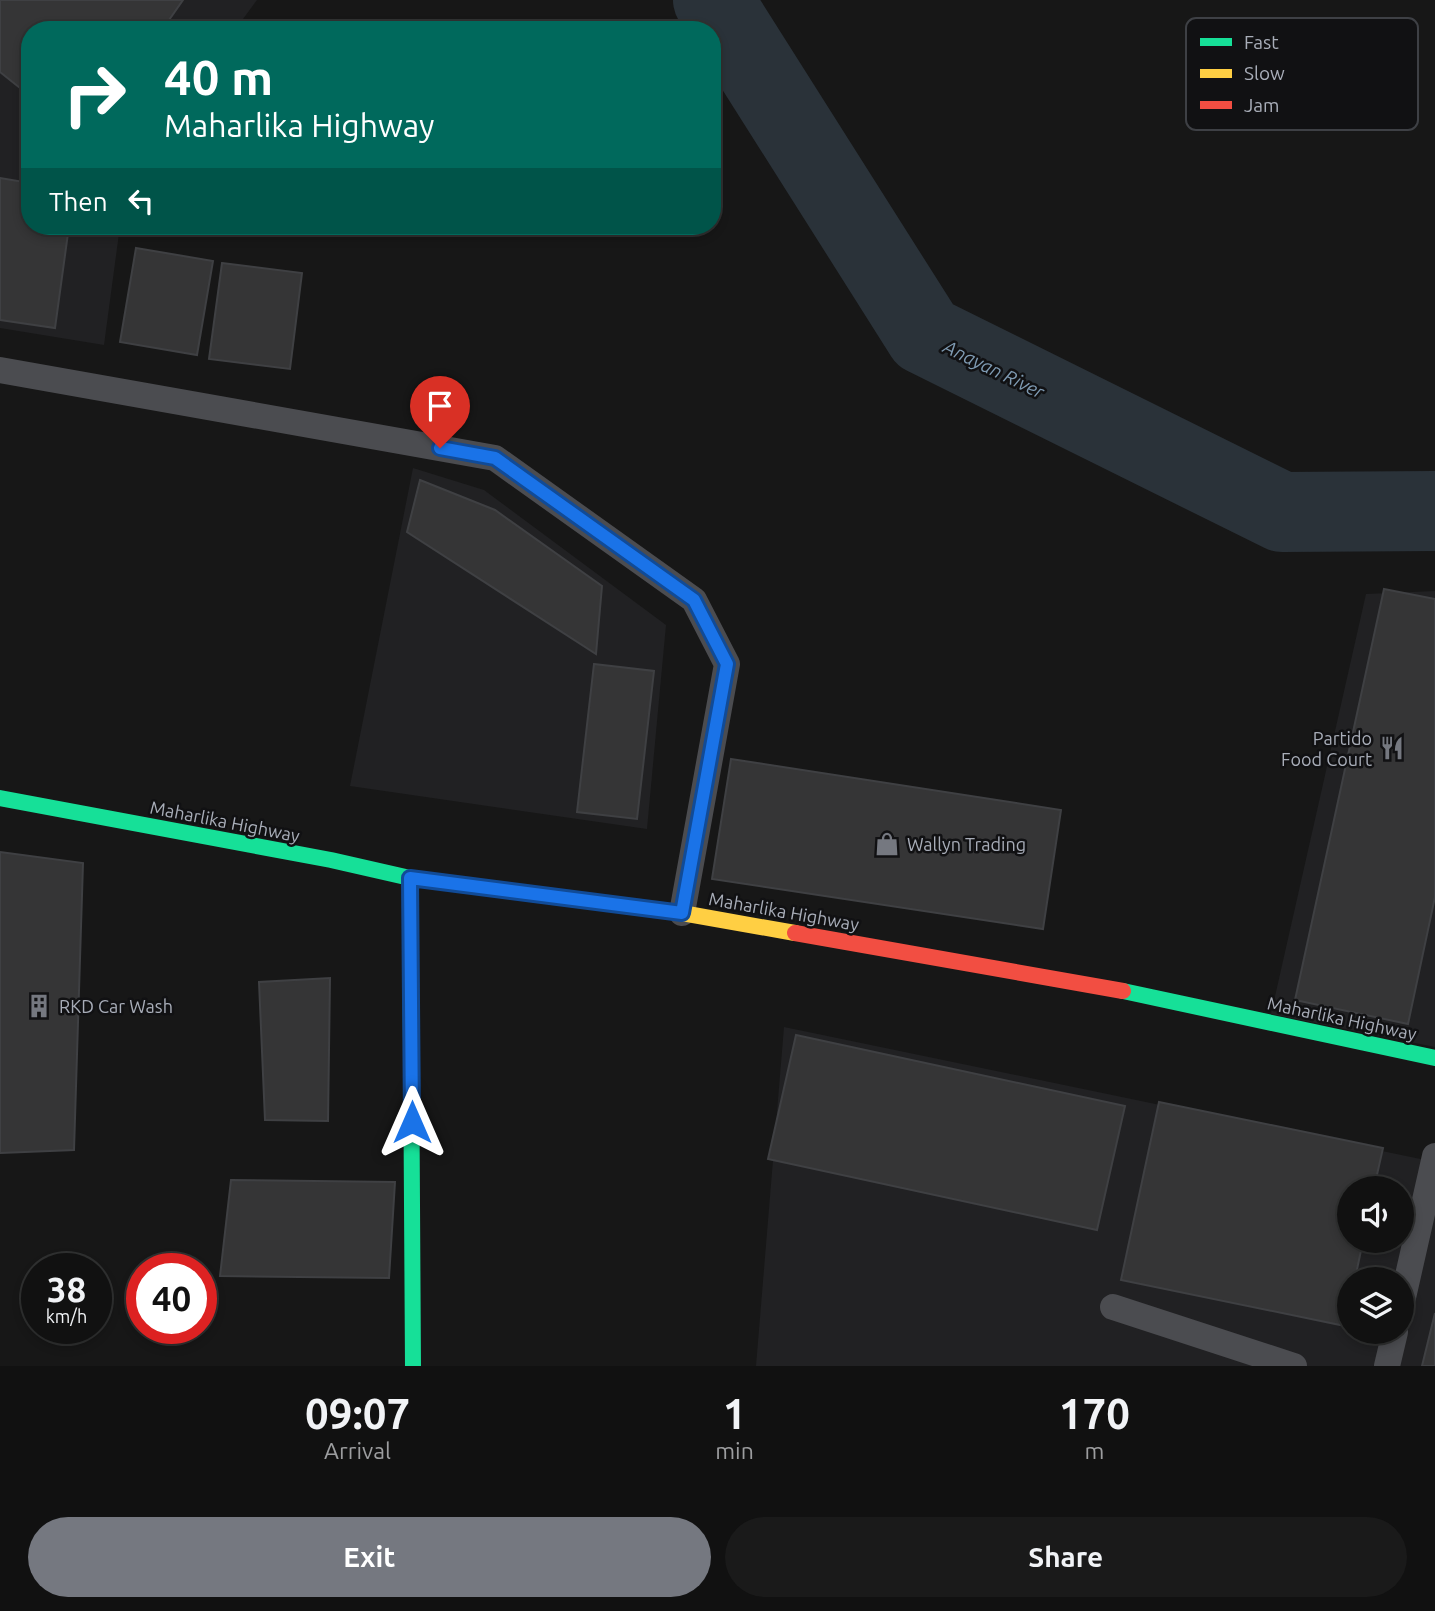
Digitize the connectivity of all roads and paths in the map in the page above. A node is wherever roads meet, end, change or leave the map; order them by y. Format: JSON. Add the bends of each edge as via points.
{"nodes":[{"id":1,"x":0,"y":370,"type":"edge"},
{"id":2,"x":0,"y":799,"type":"edge"},
{"id":3,"x":410,"y":878,"type":"junction"},
{"id":4,"x":682,"y":913,"type":"junction"},
{"id":5,"x":1435,"y":1058,"type":"edge"},
{"id":6,"x":1435,"y":1156,"type":"edge"},
{"id":7,"x":1410,"y":1267,"type":"edge"},
{"id":8,"x":1113,"y":1307,"type":"dead end"},
{"id":9,"x":1392,"y":1344,"type":"edge"},
{"id":10,"x":413,"y":1366,"type":"edge"},
{"id":11,"x":1294,"y":1366,"type":"edge"},
{"id":12,"x":1387,"y":1366,"type":"edge"}],
"edges":[{"from":1,"to":4,"type":"lane","via":[[495,458],[694,600],[727,664]]},
{"from":2,"to":3,"type":"main road","name":"Maharlika Highway"},
{"from":3,"to":4,"type":"main road","name":"Maharlika Highway"},
{"from":3,"to":10,"type":"main road"},
{"from":4,"to":5,"type":"main road","name":"Maharlika Highway","via":[[1115,989]]},
{"from":6,"to":7,"type":"lane"},
{"from":8,"to":11,"type":"lane"},
{"from":9,"to":12,"type":"lane"}]}
